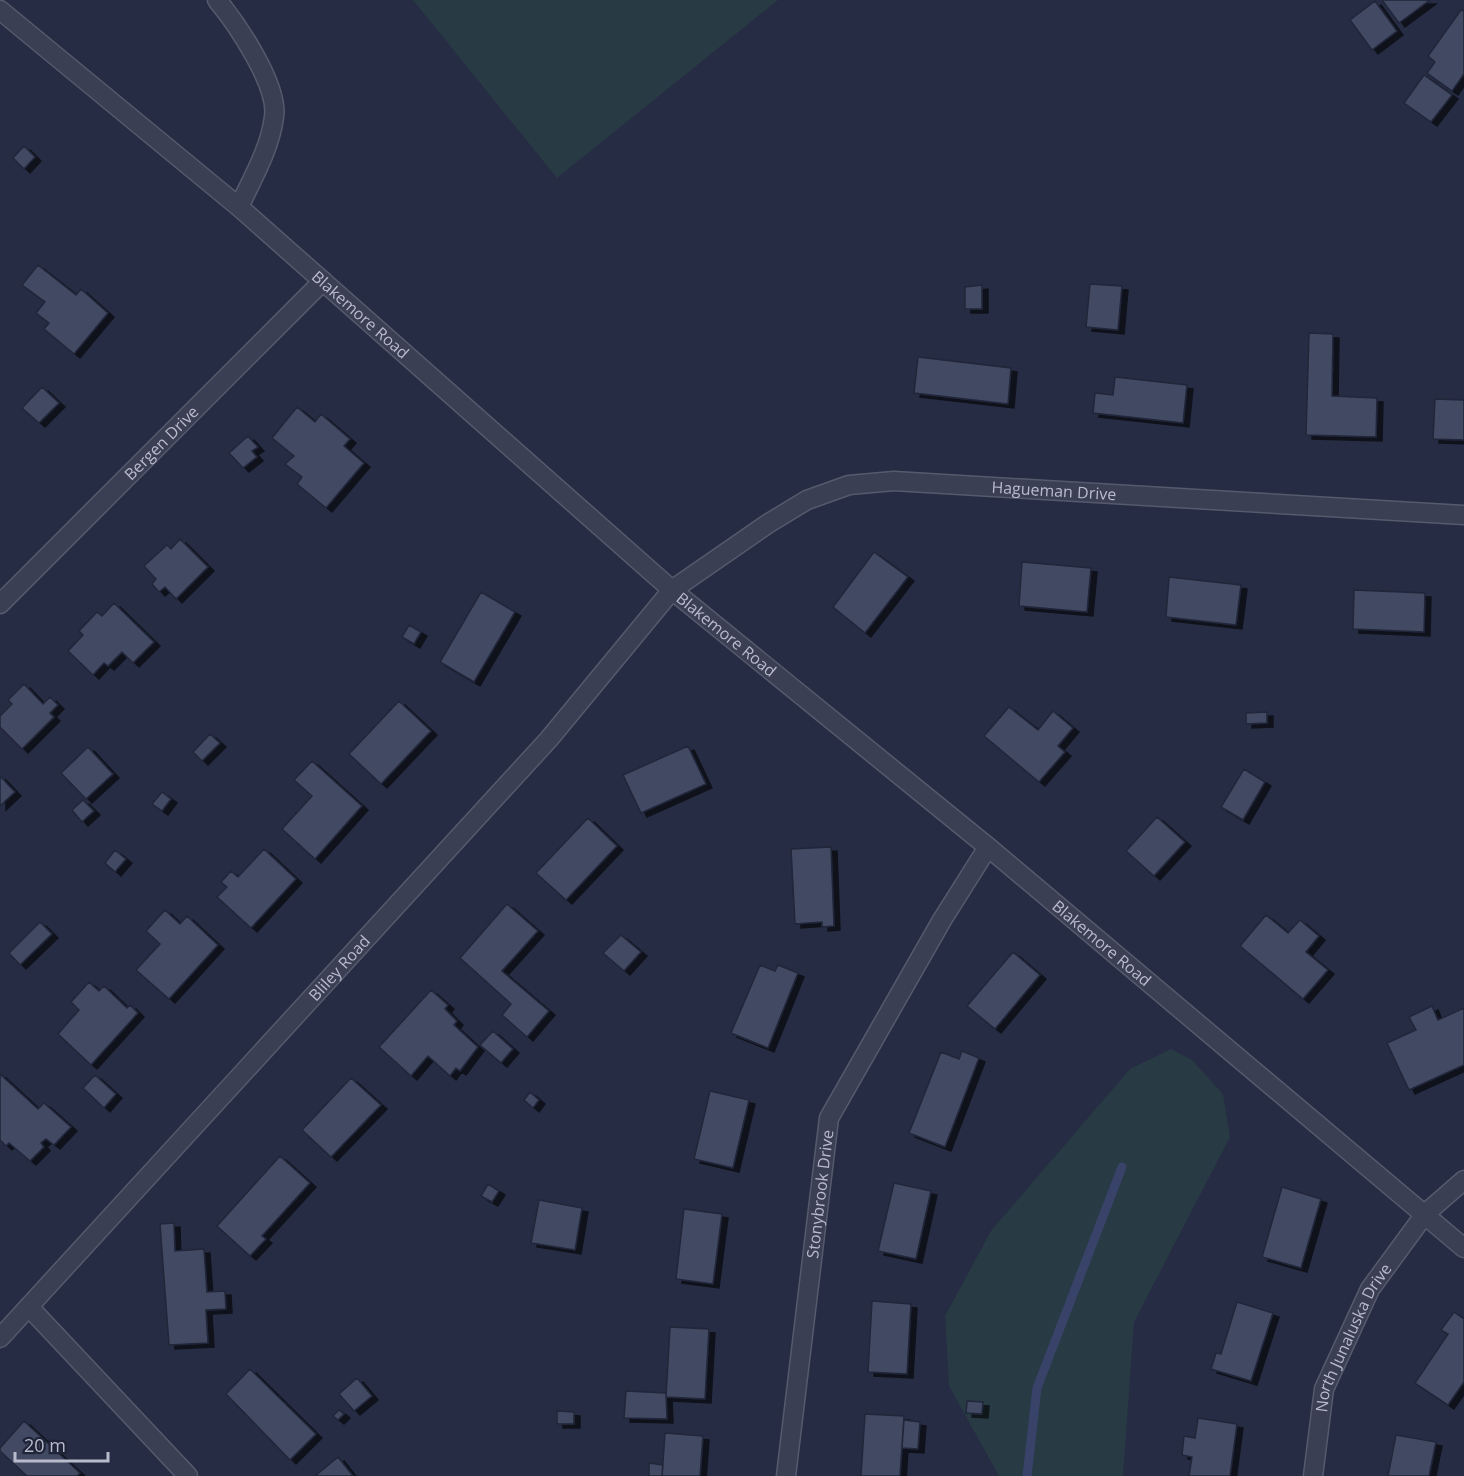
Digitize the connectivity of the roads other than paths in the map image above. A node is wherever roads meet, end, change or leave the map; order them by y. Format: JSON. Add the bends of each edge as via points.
{"nodes":[{"id":1,"x":217,"y":0,"type":"edge"},
{"id":2,"x":0,"y":10,"type":"edge"},
{"id":3,"x":239,"y":207,"type":"junction"},
{"id":4,"x":323,"y":281,"type":"junction"},
{"id":5,"x":1464,"y":515,"type":"edge"},
{"id":6,"x":672,"y":590,"type":"junction"},
{"id":7,"x":0,"y":604,"type":"edge"},
{"id":8,"x":988,"y":848,"type":"junction"},
{"id":9,"x":1464,"y":1180,"type":"edge"},
{"id":10,"x":1425,"y":1214,"type":"junction"},
{"id":11,"x":1464,"y":1248,"type":"edge"},
{"id":12,"x":29,"y":1307,"type":"junction"},
{"id":13,"x":0,"y":1338,"type":"edge"},
{"id":14,"x":188,"y":1476,"type":"edge"},
{"id":15,"x":786,"y":1476,"type":"edge"},
{"id":16,"x":1313,"y":1476,"type":"edge"}],
"edges":[{"from":1,"to":3,"type":"street","via":[[235,22],[264,73],[275,115],[266,147]]},
{"from":2,"to":3,"type":"street","name":"Blakemore Road"},
{"from":3,"to":4,"type":"street","name":"Blakemore Road"},
{"from":4,"to":6,"type":"street","name":"Blakemore Road"},
{"from":4,"to":7,"type":"street","name":"Bergen Drive"},
{"from":5,"to":6,"type":"street","name":"Hagueman Drive","via":[[894,481],[849,485],[798,506]]},
{"from":6,"to":8,"type":"street","name":"Blakemore Road"},
{"from":6,"to":12,"type":"street","name":"Bliley Road","via":[[549,739]]},
{"from":8,"to":10,"type":"street","name":"Blakemore Road"},
{"from":8,"to":15,"type":"street","name":"Stonybrook Drive","via":[[942,920],[829,1118]]},
{"from":9,"to":10,"type":"street","name":"North Junaluska Drive"},
{"from":10,"to":11,"type":"street","name":"Blakemore Road"},
{"from":10,"to":16,"type":"street","name":"North Junaluska Drive","via":[[1370,1289],[1324,1389]]},
{"from":12,"to":13,"type":"street","name":"Bliley Road"},
{"from":12,"to":14,"type":"street"}]}
